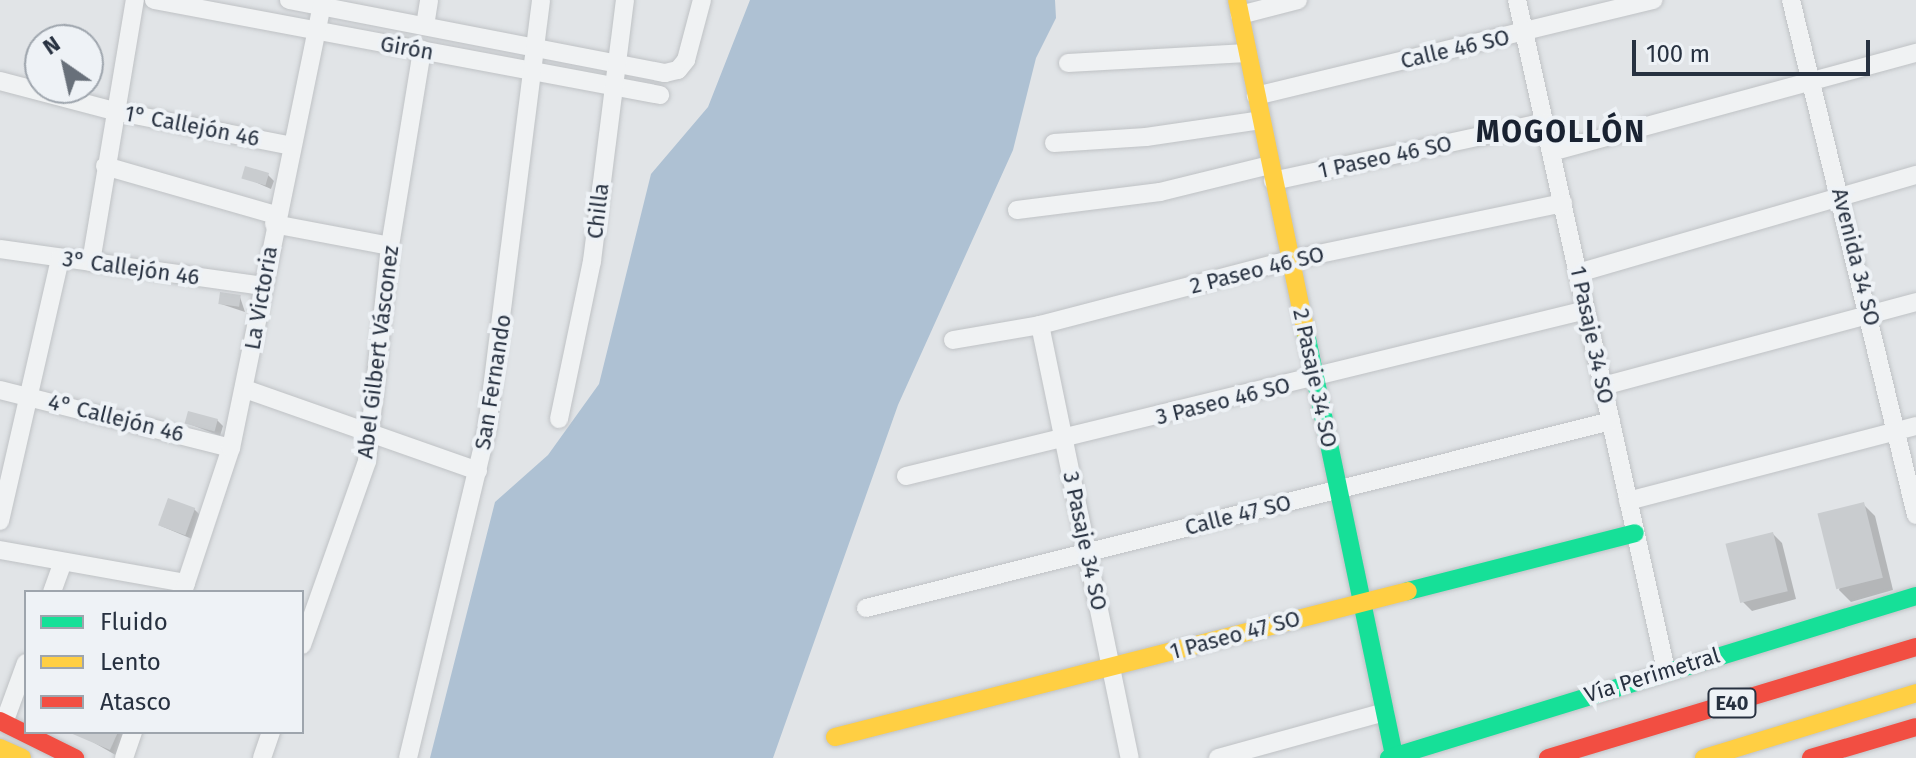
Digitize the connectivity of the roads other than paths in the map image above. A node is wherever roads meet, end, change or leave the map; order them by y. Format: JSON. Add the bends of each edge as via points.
{"nodes":[{"id":1,"x":135,"y":0,"type":"edge"},
{"id":2,"x":154,"y":0,"type":"edge"},
{"id":3,"x":289,"y":0,"type":"edge"},
{"id":4,"x":429,"y":0,"type":"edge"},
{"id":5,"x":541,"y":0,"type":"edge"},
{"id":6,"x":625,"y":0,"type":"edge"},
{"id":7,"x":702,"y":0,"type":"edge"},
{"id":8,"x":1298,"y":0,"type":"edge"},
{"id":9,"x":1517,"y":0,"type":"edge"},
{"id":10,"x":1654,"y":0,"type":"edge"},
{"id":11,"x":1791,"y":0,"type":"edge"},
{"id":12,"x":323,"y":3,"type":"edge"},
{"id":13,"x":1238,"y":8,"type":"edge"},
{"id":14,"x":425,"y":26,"type":"junction"},
{"id":15,"x":1525,"y":32,"type":"junction"},
{"id":16,"x":316,"y":34,"type":"junction"},
{"id":17,"x":537,"y":47,"type":"junction"},
{"id":18,"x":422,"y":50,"type":"junction"},
{"id":19,"x":1247,"y":53,"type":"junction"},
{"id":20,"x":1916,"y":53,"type":"edge"},
{"id":21,"x":616,"y":62,"type":"junction"},
{"id":22,"x":1068,"y":63,"type":"dead end"},
{"id":23,"x":534,"y":72,"type":"junction"},
{"id":24,"x":0,"y":81,"type":"edge"},
{"id":25,"x":1814,"y":81,"type":"junction"},
{"id":26,"x":613,"y":86,"type":"junction"},
{"id":27,"x":660,"y":95,"type":"dead end"},
{"id":28,"x":1256,"y":96,"type":"junction"},
{"id":29,"x":114,"y":111,"type":"junction"},
{"id":30,"x":1261,"y":120,"type":"junction"},
{"id":31,"x":1545,"y":122,"type":"junction"},
{"id":32,"x":1054,"y":143,"type":"dead end"},
{"id":33,"x":292,"y":146,"type":"junction"},
{"id":34,"x":1551,"y":152,"type":"junction"},
{"id":35,"x":105,"y":166,"type":"junction"},
{"id":36,"x":1272,"y":173,"type":"junction"},
{"id":37,"x":1916,"y":175,"type":"edge"},
{"id":38,"x":1841,"y":195,"type":"junction"},
{"id":39,"x":1563,"y":203,"type":"junction"},
{"id":40,"x":1017,"y":210,"type":"dead end"},
{"id":41,"x":275,"y":220,"type":"junction"},
{"id":42,"x":390,"y":246,"type":"junction"},
{"id":43,"x":0,"y":249,"type":"edge"},
{"id":44,"x":60,"y":258,"type":"junction"},
{"id":45,"x":1290,"y":260,"type":"junction"},
{"id":46,"x":91,"y":262,"type":"junction"},
{"id":47,"x":1578,"y":273,"type":"junction"},
{"id":48,"x":263,"y":286,"type":"junction"},
{"id":49,"x":1916,"y":302,"type":"edge"},
{"id":50,"x":1586,"y":310,"type":"junction"},
{"id":51,"x":1870,"y":313,"type":"junction"},
{"id":52,"x":1040,"y":325,"type":"junction"},
{"id":53,"x":953,"y":340,"type":"dead end"},
{"id":54,"x":1315,"y":378,"type":"junction"},
{"id":55,"x":1603,"y":386,"type":"junction"},
{"id":56,"x":245,"y":389,"type":"junction"},
{"id":57,"x":0,"y":390,"type":"edge"},
{"id":58,"x":31,"y":397,"type":"junction"},
{"id":59,"x":559,"y":419,"type":"dead end"},
{"id":60,"x":1611,"y":421,"type":"junction"},
{"id":61,"x":1916,"y":426,"type":"edge"},
{"id":62,"x":1895,"y":431,"type":"junction"},
{"id":63,"x":372,"y":433,"type":"junction"},
{"id":64,"x":1064,"y":440,"type":"junction"},
{"id":65,"x":231,"y":448,"type":"junction"},
{"id":66,"x":478,"y":471,"type":"junction"},
{"id":67,"x":906,"y":476,"type":"dead end"},
{"id":68,"x":1338,"y":490,"type":"junction"},
{"id":69,"x":1628,"y":501,"type":"junction"},
{"id":70,"x":1916,"y":515,"type":"edge"},
{"id":71,"x":0,"y":521,"type":"edge"},
{"id":72,"x":1635,"y":533,"type":"junction"},
{"id":73,"x":0,"y":550,"type":"edge"},
{"id":74,"x":1087,"y":552,"type":"junction"},
{"id":75,"x":63,"y":562,"type":"junction"},
{"id":76,"x":185,"y":587,"type":"edge"},
{"id":77,"x":53,"y":590,"type":"edge"},
{"id":78,"x":1916,"y":596,"type":"edge"},
{"id":79,"x":1362,"y":602,"type":"junction"},
{"id":80,"x":866,"y":608,"type":"dead end"},
{"id":81,"x":304,"y":639,"type":"edge"},
{"id":82,"x":1916,"y":647,"type":"edge"},
{"id":83,"x":24,"y":668,"type":"edge"},
{"id":84,"x":1111,"y":668,"type":"junction"},
{"id":85,"x":1666,"y":670,"type":"junction"},
{"id":86,"x":1916,"y":693,"type":"edge"},
{"id":87,"x":1385,"y":712,"type":"junction"},
{"id":88,"x":2,"y":722,"type":"edge"},
{"id":89,"x":1916,"y":727,"type":"edge"},
{"id":90,"x":24,"y":733,"type":"edge"},
{"id":91,"x":26,"y":734,"type":"edge"},
{"id":92,"x":132,"y":734,"type":"edge"},
{"id":93,"x":270,"y":734,"type":"edge"},
{"id":94,"x":835,"y":737,"type":"dead end"},
{"id":95,"x":0,"y":748,"type":"edge"},
{"id":96,"x":1392,"y":757,"type":"edge"},
{"id":97,"x":22,"y":758,"type":"edge"},
{"id":98,"x":75,"y":758,"type":"edge"},
{"id":99,"x":124,"y":758,"type":"edge"},
{"id":100,"x":262,"y":758,"type":"edge"},
{"id":101,"x":408,"y":758,"type":"edge"},
{"id":102,"x":1130,"y":758,"type":"edge"},
{"id":103,"x":1218,"y":758,"type":"edge"},
{"id":104,"x":1548,"y":758,"type":"edge"},
{"id":105,"x":1704,"y":758,"type":"edge"},
{"id":106,"x":1811,"y":758,"type":"edge"}],
"edges":[{"from":1,"to":29,"type":"street"},
{"from":2,"to":16,"type":"street","name":"Girón"},
{"from":3,"to":12,"type":"street","name":"Girón"},
{"from":4,"to":14,"type":"street"},
{"from":5,"to":17,"type":"street","name":"San Fernando"},
{"from":6,"to":21,"type":"street","name":"Chilla"},
{"from":7,"to":21,"type":"street","name":"Girón","via":[[686,60],[672,72]]},
{"from":8,"to":13,"type":"street"},
{"from":9,"to":15,"type":"street","name":"1 Pasaje 34 SO"},
{"from":10,"to":15,"type":"street","name":"Calle 46 SO"},
{"from":11,"to":25,"type":"street","name":"Avenida 34 SO"},
{"from":12,"to":14,"type":"street","name":"Girón"},
{"from":12,"to":16,"type":"street","name":"La Victoria"},
{"from":13,"to":19,"type":"main road","name":"2 Pasaje 34 SO"},
{"from":14,"to":17,"type":"street","name":"Girón"},
{"from":15,"to":28,"type":"street","name":"Calle 46 SO"},
{"from":15,"to":31,"type":"street","name":"1 Pasaje 34 SO"},
{"from":16,"to":18,"type":"street","name":"Girón"},
{"from":16,"to":33,"type":"street","name":"La Victoria"},
{"from":17,"to":21,"type":"street","name":"Girón"},
{"from":17,"to":23,"type":"street","name":"San Fernando"},
{"from":18,"to":23,"type":"street","name":"Girón"},
{"from":18,"to":42,"type":"street","name":"Abel Gilbert Vásconez"},
{"from":19,"to":22,"type":"street"},
{"from":19,"to":28,"type":"main road","name":"2 Pasaje 34 SO"},
{"from":20,"to":25,"type":"street"},
{"from":21,"to":26,"type":"street","name":"Chilla"},
{"from":23,"to":26,"type":"street","name":"Girón"},
{"from":23,"to":66,"type":"street","name":"San Fernando","via":[[494,390]]},
{"from":24,"to":29,"type":"street","name":"1° Callejón 46"},
{"from":25,"to":34,"type":"street"},
{"from":25,"to":38,"type":"street","name":"Avenida 34 SO"},
{"from":26,"to":27,"type":"street","name":"Girón"},
{"from":26,"to":59,"type":"street","name":"Chilla","via":[[592,261]]},
{"from":28,"to":30,"type":"main road","name":"2 Pasaje 34 SO"},
{"from":29,"to":33,"type":"street","name":"1° Callejón 46"},
{"from":29,"to":35,"type":"street"},
{"from":30,"to":32,"type":"street","via":[[1146,137]]},
{"from":30,"to":36,"type":"main road","name":"2 Pasaje 34 SO"},
{"from":31,"to":34,"type":"street","name":"1 Pasaje 34 SO"},
{"from":31,"to":36,"type":"street","name":"1 Paseo 46 SO"},
{"from":33,"to":41,"type":"street","name":"La Victoria"},
{"from":34,"to":39,"type":"street","name":"1 Pasaje 34 SO"},
{"from":35,"to":41,"type":"street"},
{"from":35,"to":46,"type":"street"},
{"from":36,"to":40,"type":"street","name":"1 Paseo 46 SO"},
{"from":36,"to":45,"type":"main road","name":"2 Pasaje 34 SO"},
{"from":37,"to":38,"type":"street"},
{"from":38,"to":47,"type":"street"},
{"from":38,"to":51,"type":"street","name":"Avenida 34 SO"},
{"from":39,"to":45,"type":"street","name":"2 Paseo 46 SO"},
{"from":39,"to":47,"type":"street","name":"1 Pasaje 34 SO"},
{"from":41,"to":42,"type":"street"},
{"from":41,"to":48,"type":"street","name":"La Victoria"},
{"from":42,"to":63,"type":"street","name":"Abel Gilbert Vásconez"},
{"from":43,"to":44,"type":"street","name":"3° Callejón 46"},
{"from":44,"to":46,"type":"street","name":"3° Callejón 46"},
{"from":44,"to":58,"type":"street"},
{"from":45,"to":52,"type":"street","name":"2 Paseo 46 SO"},
{"from":45,"to":54,"type":"main road","name":"2 Pasaje 34 SO"},
{"from":46,"to":48,"type":"street","name":"3° Callejón 46"},
{"from":47,"to":50,"type":"street","name":"1 Pasaje 34 SO"},
{"from":48,"to":56,"type":"street","name":"La Victoria"},
{"from":49,"to":51,"type":"street"},
{"from":50,"to":54,"type":"street","name":"3 Paseo 46 SO"},
{"from":50,"to":55,"type":"street","name":"1 Pasaje 34 SO"},
{"from":51,"to":55,"type":"street"},
{"from":51,"to":62,"type":"street","name":"Avenida 34 SO"},
{"from":52,"to":53,"type":"street","name":"2 Paseo 46 SO"},
{"from":52,"to":64,"type":"street","name":"3 Pasaje 34 SO"},
{"from":54,"to":64,"type":"street","name":"3 Paseo 46 SO"},
{"from":54,"to":68,"type":"main road","name":"2 Pasaje 34 SO"},
{"from":55,"to":60,"type":"street","name":"1 Pasaje 34 SO"},
{"from":56,"to":63,"type":"street"},
{"from":56,"to":65,"type":"street","name":"La Victoria"},
{"from":57,"to":58,"type":"street","name":"4° Callejón 46"},
{"from":58,"to":65,"type":"street","name":"4° Callejón 46"},
{"from":58,"to":71,"type":"street"},
{"from":60,"to":68,"type":"street","name":"Calle 47 SO"},
{"from":60,"to":69,"type":"street","name":"1 Pasaje 34 SO"},
{"from":61,"to":62,"type":"street"},
{"from":62,"to":69,"type":"street"},
{"from":62,"to":70,"type":"street","name":"Avenida 34 SO"},
{"from":63,"to":66,"type":"street"},
{"from":63,"to":81,"type":"street","name":"Abel Gilbert Vásconez","via":[[367,461]]},
{"from":64,"to":67,"type":"street","name":"3 Paseo 46 SO"},
{"from":64,"to":74,"type":"street","name":"3 Pasaje 34 SO"},
{"from":65,"to":76,"type":"street","name":"La Victoria"},
{"from":66,"to":101,"type":"street","name":"San Fernando"},
{"from":68,"to":74,"type":"street","name":"Calle 47 SO"},
{"from":68,"to":79,"type":"main road","name":"2 Pasaje 34 SO"},
{"from":69,"to":72,"type":"street","name":"1 Pasaje 34 SO"},
{"from":72,"to":79,"type":"main road","name":"1 Paseo 47 SO"},
{"from":72,"to":85,"type":"street","name":"1 Pasaje 34 SO"},
{"from":73,"to":75,"type":"street"},
{"from":74,"to":80,"type":"street","name":"Calle 47 SO"},
{"from":74,"to":84,"type":"street","name":"3 Pasaje 34 SO"},
{"from":75,"to":76,"type":"street"},
{"from":75,"to":77,"type":"street"},
{"from":78,"to":85,"type":"main road","name":"Vía Perimetral","number":"E40"},
{"from":79,"to":84,"type":"main road","name":"1 Paseo 47 SO"},
{"from":79,"to":87,"type":"main road","name":"2 Pasaje 34 SO"},
{"from":82,"to":104,"type":"main road","number":"E40"},
{"from":83,"to":88,"type":"street"},
{"from":84,"to":94,"type":"main road","name":"1 Paseo 47 SO"},
{"from":84,"to":102,"type":"street","name":"3 Pasaje 34 SO"},
{"from":85,"to":96,"type":"main road","name":"Vía Perimetral","number":"E40"},
{"from":86,"to":105,"type":"main road","number":"E40"},
{"from":87,"to":96,"type":"main road","name":"2 Pasaje 34 SO"},
{"from":87,"to":103,"type":"street"},
{"from":88,"to":90,"type":"main road"},
{"from":89,"to":106,"type":"main road"},
{"from":91,"to":98,"type":"main road"},
{"from":92,"to":99,"type":"street"},
{"from":93,"to":100,"type":"street"},
{"from":95,"to":97,"type":"main road"}]}
